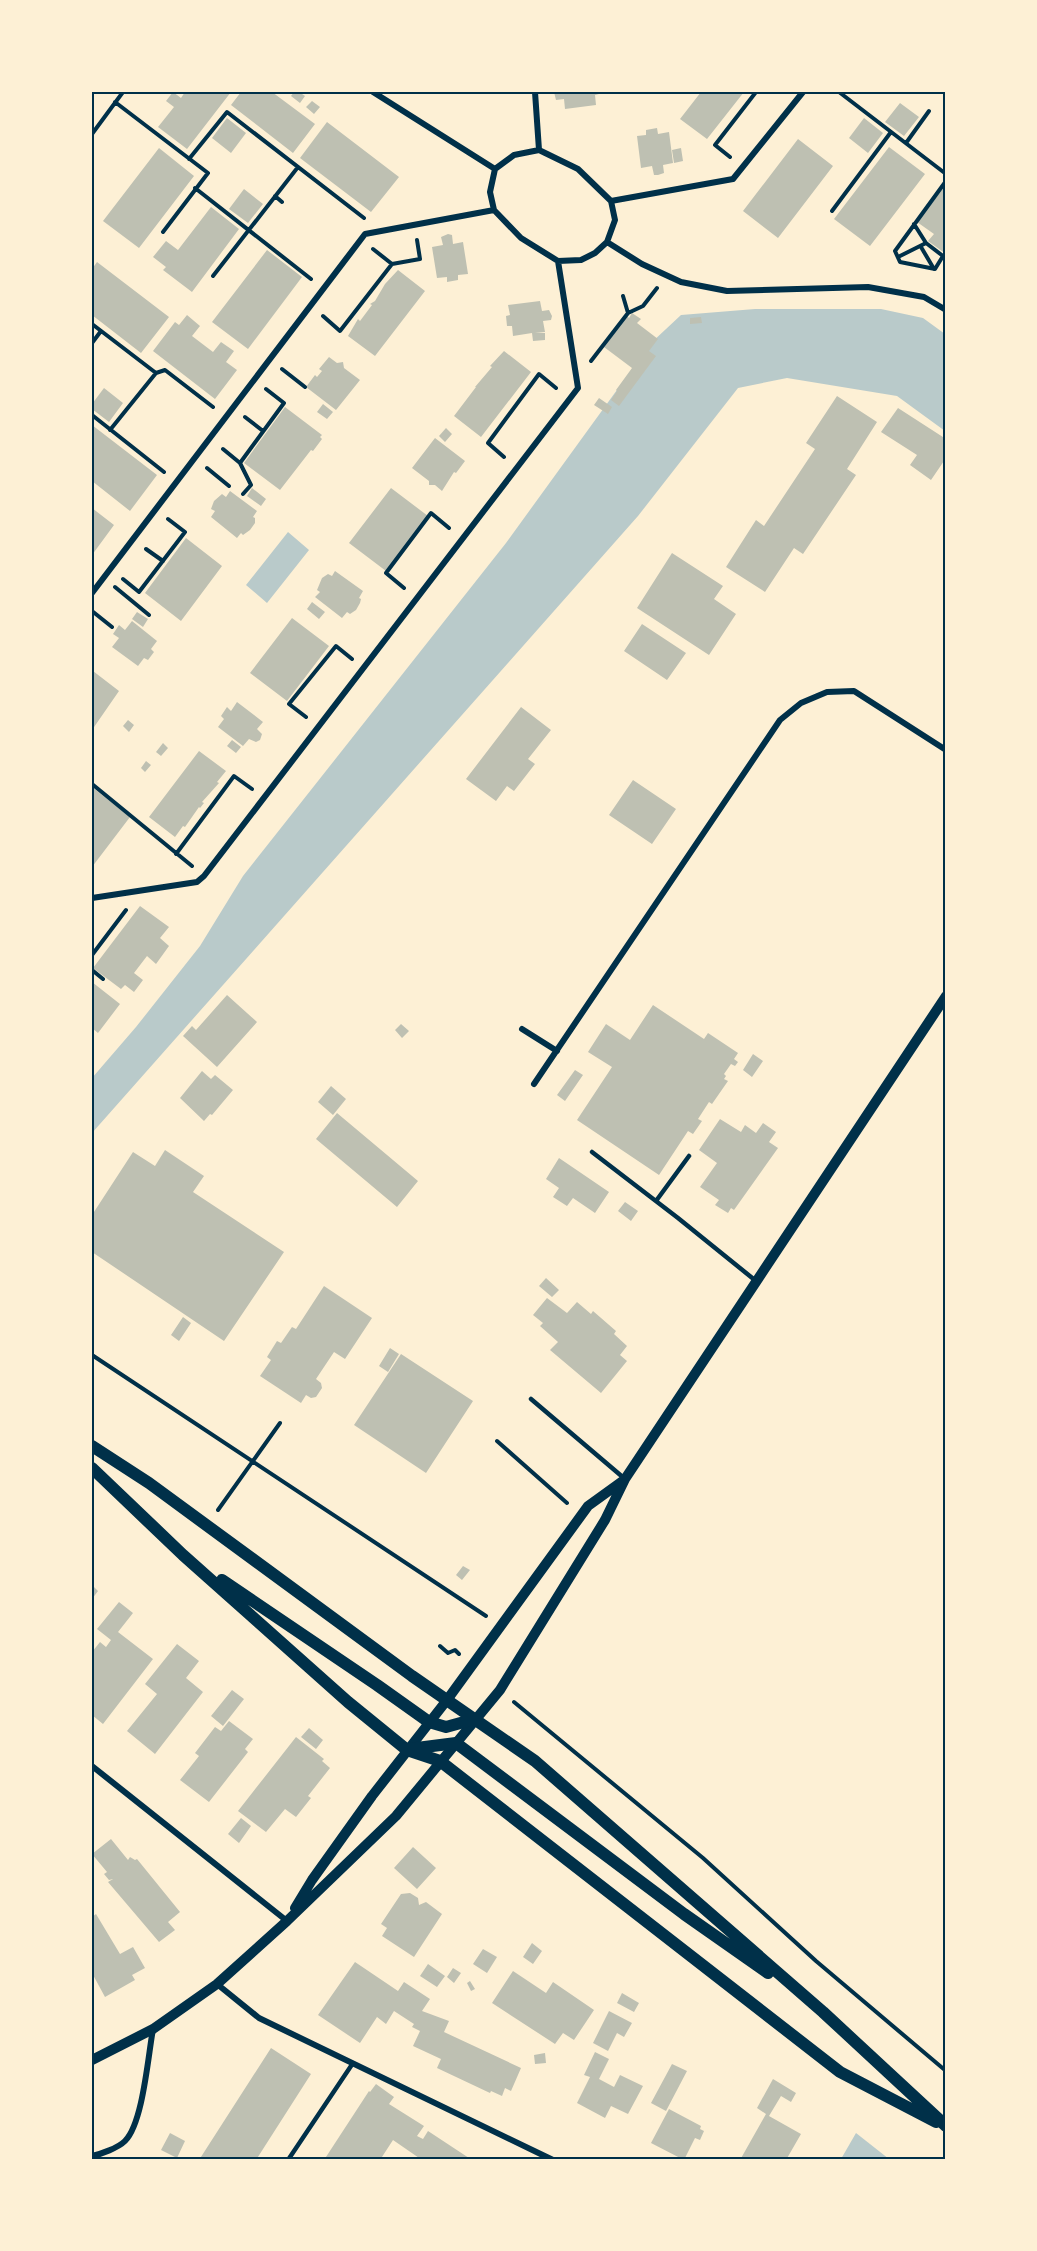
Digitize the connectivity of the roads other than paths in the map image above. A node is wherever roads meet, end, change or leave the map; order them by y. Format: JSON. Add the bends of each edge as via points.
{"nodes":[{"id":1,"x":372,"y":92,"type":"edge"},
{"id":2,"x":535,"y":92,"type":"edge"},
{"id":3,"x":803,"y":92,"type":"edge"},
{"id":4,"x":539,"y":150,"type":"junction"},
{"id":5,"x":495,"y":169,"type":"junction"},
{"id":6,"x":611,"y":201,"type":"junction"},
{"id":7,"x":494,"y":210,"type":"junction"},
{"id":8,"x":607,"y":242,"type":"junction"},
{"id":9,"x":558,"y":261,"type":"junction"},
{"id":10,"x":945,"y":310,"type":"edge"},
{"id":11,"x":92,"y":593,"type":"edge"},
{"id":12,"x":945,"y":750,"type":"edge"},
{"id":13,"x":92,"y":898,"type":"edge"},
{"id":14,"x":945,"y":996,"type":"edge"},
{"id":15,"x":522,"y":1029,"type":"dead end"},
{"id":16,"x":557,"y":1052,"type":"junction"},
{"id":17,"x":534,"y":1084,"type":"dead end"},
{"id":18,"x":592,"y":1152,"type":"dead end"},
{"id":19,"x":689,"y":1156,"type":"dead end"},
{"id":20,"x":656,"y":1201,"type":"junction"},
{"id":21,"x":756,"y":1281,"type":"junction"},
{"id":22,"x":531,"y":1399,"type":"dead end"},
{"id":23,"x":92,"y":1446,"type":"edge"},
{"id":24,"x":92,"y":1468,"type":"edge"},
{"id":25,"x":625,"y":1479,"type":"junction"},
{"id":26,"x":183,"y":1555,"type":"junction"},
{"id":27,"x":447,"y":1700,"type":"junction"},
{"id":28,"x":475,"y":1719,"type":"junction"},
{"id":29,"x":429,"y":1722,"type":"junction"},
{"id":30,"x":456,"y":1743,"type":"junction"},
{"id":31,"x":407,"y":1750,"type":"junction"},
{"id":32,"x":440,"y":1761,"type":"junction"},
{"id":33,"x":92,"y":1766,"type":"edge"},
{"id":34,"x":287,"y":1921,"type":"junction"},
{"id":35,"x":216,"y":1984,"type":"junction"},
{"id":36,"x":823,"y":2012,"type":"junction"},
{"id":37,"x":153,"y":2029,"type":"junction"},
{"id":38,"x":92,"y":2060,"type":"edge"},
{"id":39,"x":353,"y":2063,"type":"junction"},
{"id":40,"x":945,"y":2127,"type":"edge"},
{"id":41,"x":92,"y":2156,"type":"edge"},
{"id":42,"x":288,"y":2160,"type":"edge"},
{"id":43,"x":553,"y":2160,"type":"edge"}],
"edges":[{"from":1,"to":5,"type":"street"},
{"from":2,"to":4,"type":"street"},
{"from":3,"to":6,"type":"street","via":[[732,179]]},
{"from":4,"to":5,"type":"street","via":[[514,155]]},
{"from":4,"to":6,"type":"street","via":[[578,169]]},
{"from":5,"to":7,"type":"street","via":[[489,192]]},
{"from":6,"to":8,"type":"street","via":[[615,220]]},
{"from":7,"to":9,"type":"street","via":[[521,238]]},
{"from":7,"to":11,"type":"street","via":[[365,234]]},
{"from":8,"to":9,"type":"street","via":[[581,260]]},
{"from":8,"to":10,"type":"street","via":[[681,282],[728,291],[868,287],[924,297]]},
{"from":9,"to":13,"type":"street","via":[[578,388],[204,876],[197,882]]},
{"from":12,"to":16,"type":"street","via":[[854,691],[827,692],[801,703],[780,720]]},
{"from":14,"to":21,"type":"street"},
{"from":15,"to":16,"type":"street"},
{"from":16,"to":17,"type":"street"},
{"from":18,"to":20,"type":"lane"},
{"from":19,"to":20,"type":"lane"},
{"from":20,"to":21,"type":"lane"},
{"from":21,"to":25,"type":"street"},
{"from":22,"to":25,"type":"lane"},
{"from":23,"to":27,"type":"main road","via":[[149,1483]]},
{"from":24,"to":26,"type":"main road"},
{"from":25,"to":27,"type":"street","via":[[588,1506]]},
{"from":25,"to":28,"type":"street","via":[[605,1520],[500,1690]]},
{"from":26,"to":29,"type":"main road"},
{"from":26,"to":31,"type":"main road"},
{"from":27,"to":28,"type":"main road"},
{"from":27,"to":29,"type":"street"},
{"from":28,"to":29,"type":"main road","via":[[446,1727]]},
{"from":28,"to":30,"type":"street"},
{"from":28,"to":36,"type":"main road","via":[[535,1761]]},
{"from":29,"to":31,"type":"street"},
{"from":30,"to":31,"type":"main road"},
{"from":30,"to":32,"type":"street"},
{"from":30,"to":36,"type":"main road","via":[[684,1914]]},
{"from":31,"to":32,"type":"main road"},
{"from":31,"to":34,"type":"street","via":[[319,1870]]},
{"from":32,"to":34,"type":"street","via":[[396,1816]]},
{"from":32,"to":40,"type":"main road","via":[[840,2072]]},
{"from":33,"to":34,"type":"street"},
{"from":34,"to":35,"type":"street"},
{"from":35,"to":37,"type":"street"},
{"from":35,"to":39,"type":"street","via":[[259,2018]]},
{"from":36,"to":40,"type":"main road"},
{"from":37,"to":38,"type":"street"},
{"from":37,"to":41,"type":"street","via":[[137,2122],[124,2141]]},
{"from":39,"to":42,"type":"lane"},
{"from":39,"to":43,"type":"street"}]}
